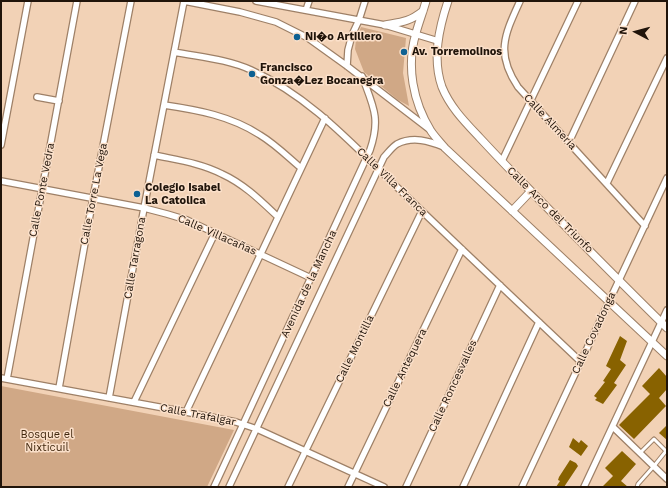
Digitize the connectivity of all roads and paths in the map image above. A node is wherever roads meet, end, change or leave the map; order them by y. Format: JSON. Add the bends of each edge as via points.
{"nodes":[{"id":1,"x":28,"y":1,"type":"edge"},
{"id":2,"x":77,"y":1,"type":"edge"},
{"id":3,"x":131,"y":1,"type":"edge"},
{"id":4,"x":184,"y":1,"type":"edge"},
{"id":5,"x":256,"y":1,"type":"edge"},
{"id":6,"x":309,"y":1,"type":"edge"},
{"id":7,"x":365,"y":1,"type":"edge"},
{"id":8,"x":426,"y":1,"type":"edge"},
{"id":9,"x":448,"y":1,"type":"edge"},
{"id":10,"x":520,"y":1,"type":"edge"},
{"id":11,"x":578,"y":1,"type":"edge"},
{"id":12,"x":635,"y":1,"type":"edge"},
{"id":13,"x":278,"y":3,"type":"edge"},
{"id":14,"x":306,"y":10,"type":"junction"},
{"id":15,"x":423,"y":11,"type":"junction"},
{"id":16,"x":359,"y":20,"type":"junction"},
{"id":17,"x":385,"y":25,"type":"junction"},
{"id":18,"x":415,"y":34,"type":"junction"},
{"id":19,"x":438,"y":41,"type":"junction"},
{"id":20,"x":174,"y":52,"type":"junction"},
{"id":21,"x":667,"y":58,"type":"edge"},
{"id":22,"x":347,"y":66,"type":"junction"},
{"id":23,"x":362,"y":76,"type":"junction"},
{"id":24,"x":37,"y":97,"type":"dead end"},
{"id":25,"x":59,"y":101,"type":"junction"},
{"id":26,"x":531,"y":101,"type":"junction"},
{"id":27,"x":164,"y":105,"type":"junction"},
{"id":28,"x":325,"y":118,"type":"junction"},
{"id":29,"x":432,"y":131,"type":"junction"},
{"id":30,"x":569,"y":142,"type":"junction"},
{"id":31,"x":1,"y":145,"type":"edge"},
{"id":32,"x":445,"y":148,"type":"junction"},
{"id":33,"x":154,"y":155,"type":"junction"},
{"id":34,"x":366,"y":158,"type":"junction"},
{"id":35,"x":502,"y":161,"type":"junction"},
{"id":36,"x":301,"y":168,"type":"junction"},
{"id":37,"x":378,"y":169,"type":"junction"},
{"id":38,"x":667,"y":178,"type":"edge"},
{"id":39,"x":1,"y":181,"type":"edge"},
{"id":40,"x":607,"y":183,"type":"junction"},
{"id":41,"x":42,"y":188,"type":"junction"},
{"id":42,"x":531,"y":191,"type":"junction"},
{"id":43,"x":93,"y":198,"type":"junction"},
{"id":44,"x":144,"y":208,"type":"junction"},
{"id":45,"x":422,"y":211,"type":"junction"},
{"id":46,"x":512,"y":211,"type":"junction"},
{"id":47,"x":278,"y":216,"type":"junction"},
{"id":48,"x":645,"y":226,"type":"junction"},
{"id":49,"x":215,"y":233,"type":"junction"},
{"id":50,"x":462,"y":249,"type":"junction"},
{"id":51,"x":260,"y":255,"type":"junction"},
{"id":52,"x":311,"y":278,"type":"junction"},
{"id":53,"x":619,"y":280,"type":"junction"},
{"id":54,"x":500,"y":285,"type":"junction"},
{"id":55,"x":609,"y":302,"type":"junction"},
{"id":56,"x":667,"y":310,"type":"edge"},
{"id":57,"x":539,"y":322,"type":"junction"},
{"id":58,"x":661,"y":322,"type":"junction"},
{"id":59,"x":667,"y":328,"type":"edge"},
{"id":60,"x":652,"y":342,"type":"junction"},
{"id":61,"x":667,"y":356,"type":"edge"},
{"id":62,"x":580,"y":362,"type":"junction"},
{"id":63,"x":4,"y":378,"type":"edge"},
{"id":64,"x":58,"y":388,"type":"junction"},
{"id":65,"x":109,"y":398,"type":"junction"},
{"id":66,"x":134,"y":402,"type":"junction"},
{"id":67,"x":186,"y":412,"type":"junction"},
{"id":68,"x":244,"y":424,"type":"junction"},
{"id":69,"x":613,"y":427,"type":"junction"},
{"id":70,"x":257,"y":429,"type":"junction"},
{"id":71,"x":305,"y":452,"type":"junction"},
{"id":72,"x":640,"y":453,"type":"junction"},
{"id":73,"x":654,"y":466,"type":"junction"},
{"id":74,"x":354,"y":473,"type":"junction"},
{"id":75,"x":667,"y":479,"type":"edge"},
{"id":76,"x":214,"y":487,"type":"edge"},
{"id":77,"x":229,"y":487,"type":"edge"},
{"id":78,"x":288,"y":487,"type":"edge"},
{"id":79,"x":348,"y":487,"type":"edge"},
{"id":80,"x":384,"y":487,"type":"edge"},
{"id":81,"x":406,"y":487,"type":"edge"},
{"id":82,"x":463,"y":487,"type":"edge"},
{"id":83,"x":522,"y":487,"type":"edge"},
{"id":84,"x":584,"y":487,"type":"edge"},
{"id":85,"x":637,"y":487,"type":"edge"}],
"edges":[{"from":1,"to":31,"type":"street"},
{"from":2,"to":25,"type":"street","name":"Calle Ponte Vedra"},
{"from":3,"to":43,"type":"street","name":"Calle Torre La Vega"},
{"from":4,"to":20,"type":"street","name":"Calle Tarragona"},
{"from":4,"to":22,"type":"street","via":[[276,22],[308,38]]},
{"from":5,"to":13,"type":"street"},
{"from":6,"to":14,"type":"street"},
{"from":7,"to":16,"type":"street"},
{"from":8,"to":15,"type":"street"},
{"from":9,"to":19,"type":"street"},
{"from":10,"to":26,"type":"street","name":"Calle Almería","via":[[506,36],[504,50],[510,75]]},
{"from":11,"to":26,"type":"street"},
{"from":12,"to":30,"type":"street"},
{"from":13,"to":14,"type":"street"},
{"from":14,"to":16,"type":"street"},
{"from":15,"to":17,"type":"street","via":[[405,22]]},
{"from":15,"to":18,"type":"street"},
{"from":16,"to":17,"type":"street"},
{"from":16,"to":22,"type":"street","via":[[348,50]]},
{"from":17,"to":18,"type":"street"},
{"from":18,"to":19,"type":"street"},
{"from":18,"to":29,"type":"street","via":[[411,67],[413,82],[422,113]]},
{"from":19,"to":35,"type":"street","name":"Calle Arco del Triunfo","via":[[438,73],[447,98],[455,111]]},
{"from":20,"to":27,"type":"street","name":"Calle Tarragona"},
{"from":20,"to":28,"type":"street","name":"Calle Villa Franca","via":[[250,69],[299,97]]},
{"from":21,"to":40,"type":"street"},
{"from":22,"to":23,"type":"street"},
{"from":23,"to":29,"type":"street"},
{"from":23,"to":34,"type":"street","name":"Avenida de la Mancha","via":[[376,116],[373,142]]},
{"from":24,"to":25,"type":"street"},
{"from":25,"to":41,"type":"street","name":"Calle Ponte Vedra"},
{"from":26,"to":30,"type":"street","name":"Calle Almería"},
{"from":26,"to":35,"type":"street"},
{"from":27,"to":33,"type":"street","name":"Calle Tarragona"},
{"from":27,"to":36,"type":"street","via":[[221,116],[243,125]]},
{"from":28,"to":34,"type":"street","name":"Calle Villa Franca"},
{"from":28,"to":36,"type":"street"},
{"from":29,"to":32,"type":"street"},
{"from":30,"to":40,"type":"street","name":"Calle Almería"},
{"from":32,"to":37,"type":"street","name":"Avenida de la Mancha","via":[[423,140],[396,144],[384,157]]},
{"from":32,"to":46,"type":"street"},
{"from":33,"to":44,"type":"street","name":"Calle Tarragona"},
{"from":33,"to":47,"type":"street","via":[[189,162],[222,174],[238,182]]},
{"from":34,"to":37,"type":"street","name":"Calle Villa Franca"},
{"from":34,"to":52,"type":"street","name":"Avenida de la Mancha"},
{"from":35,"to":42,"type":"street","name":"Calle Arco del Triunfo"},
{"from":36,"to":47,"type":"street"},
{"from":37,"to":45,"type":"street","name":"Calle Villa Franca"},
{"from":37,"to":70,"type":"street","name":"Avenida de la Mancha"},
{"from":38,"to":48,"type":"street","name":"Calle Covadonga"},
{"from":39,"to":41,"type":"street","name":"Calle Villacañas"},
{"from":40,"to":48,"type":"street","name":"Calle Almería"},
{"from":41,"to":43,"type":"street","name":"Calle Villacañas"},
{"from":41,"to":63,"type":"street","name":"Calle Ponte Vedra"},
{"from":42,"to":46,"type":"street"},
{"from":42,"to":53,"type":"street","name":"Calle Arco del Triunfo"},
{"from":43,"to":44,"type":"street","name":"Calle Villacañas"},
{"from":43,"to":64,"type":"street","name":"Calle Torre La Vega"},
{"from":44,"to":49,"type":"street","name":"Calle Villacañas","via":[[187,220]]},
{"from":44,"to":65,"type":"street","name":"Calle Tarragona"},
{"from":45,"to":50,"type":"street","name":"Calle Villa Franca"},
{"from":45,"to":71,"type":"street","name":"Calle Montilla"},
{"from":46,"to":55,"type":"street"},
{"from":47,"to":51,"type":"street"},
{"from":48,"to":53,"type":"street","name":"Calle Covadonga"},
{"from":49,"to":51,"type":"street","name":"Calle Villacañas"},
{"from":49,"to":66,"type":"street"},
{"from":50,"to":54,"type":"street","name":"Calle Villa Franca"},
{"from":50,"to":74,"type":"street","name":"Calle Antequera"},
{"from":51,"to":52,"type":"street","name":"Calle Villacañas"},
{"from":51,"to":67,"type":"street"},
{"from":52,"to":68,"type":"street","name":"Avenida de la Mancha"},
{"from":53,"to":55,"type":"street","name":"Calle Covadonga"},
{"from":53,"to":58,"type":"street","name":"Calle Arco del Triunfo"},
{"from":54,"to":57,"type":"street","name":"Calle Villa Franca"},
{"from":54,"to":81,"type":"street","name":"Calle Roncesvalles"},
{"from":55,"to":60,"type":"street"},
{"from":55,"to":62,"type":"street","name":"Calle Covadonga"},
{"from":56,"to":58,"type":"street"},
{"from":57,"to":62,"type":"street","name":"Calle Villa Franca"},
{"from":57,"to":82,"type":"street"},
{"from":58,"to":59,"type":"street","name":"Calle Arco del Triunfo"},
{"from":58,"to":60,"type":"street"},
{"from":60,"to":61,"type":"street"},
{"from":60,"to":69,"type":"street"},
{"from":62,"to":83,"type":"street","name":"Calle Covadonga"},
{"from":63,"to":64,"type":"street","name":"Calle Trafalgar"},
{"from":64,"to":65,"type":"street","name":"Calle Trafalgar"},
{"from":65,"to":66,"type":"street","name":"Calle Trafalgar"},
{"from":66,"to":67,"type":"street","name":"Calle Trafalgar"},
{"from":67,"to":68,"type":"street","name":"Calle Trafalgar"},
{"from":68,"to":70,"type":"street","name":"Calle Trafalgar"},
{"from":68,"to":76,"type":"street","name":"Avenida de la Mancha"},
{"from":69,"to":72,"type":"street"},
{"from":69,"to":84,"type":"street"},
{"from":70,"to":71,"type":"street","name":"Calle Trafalgar"},
{"from":70,"to":77,"type":"street","name":"Avenida de la Mancha"},
{"from":71,"to":74,"type":"street","name":"Calle Trafalgar"},
{"from":71,"to":78,"type":"street","name":"Calle Montilla"},
{"from":72,"to":73,"type":"street"},
{"from":72,"to":73,"type":"lane","via":[[654,439],[666,451]]},
{"from":73,"to":75,"type":"street"},
{"from":73,"to":85,"type":"lane"},
{"from":74,"to":79,"type":"street","name":"Calle Antequera"},
{"from":74,"to":80,"type":"street","name":"Calle Trafalgar"}]}
